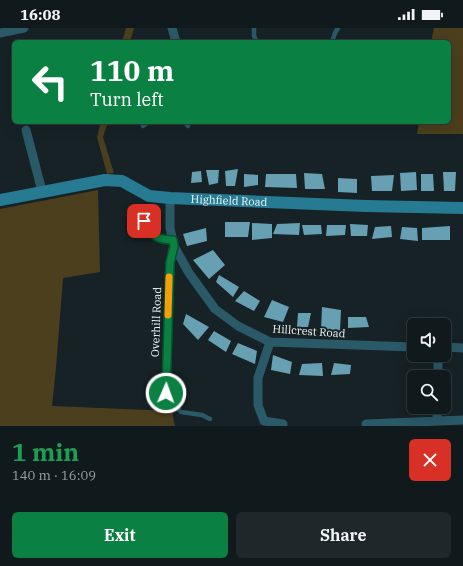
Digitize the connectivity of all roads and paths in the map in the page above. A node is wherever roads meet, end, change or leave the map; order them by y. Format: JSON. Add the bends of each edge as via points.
{"nodes":[{"id":1,"x":24,"y":28,"type":"edge"},
{"id":2,"x":172,"y":28,"type":"edge"},
{"id":3,"x":254,"y":28,"type":"edge"},
{"id":4,"x":338,"y":28,"type":"edge"},
{"id":5,"x":0,"y":33,"type":"edge"},
{"id":6,"x":175,"y":40,"type":"edge"},
{"id":7,"x":256,"y":40,"type":"edge"},
{"id":8,"x":332,"y":40,"type":"edge"},
{"id":9,"x":146,"y":124,"type":"edge"},
{"id":10,"x":143,"y":126,"type":"dead end"},
{"id":11,"x":26,"y":130,"type":"dead end"},
{"id":12,"x":42,"y":191,"type":"junction"},
{"id":13,"x":170,"y":198,"type":"junction"},
{"id":14,"x":0,"y":200,"type":"edge"},
{"id":15,"x":463,"y":208,"type":"edge"},
{"id":16,"x":144,"y":221,"type":"dead end"},
{"id":17,"x":174,"y":243,"type":"junction"},
{"id":18,"x":270,"y":342,"type":"junction"},
{"id":19,"x":407,"y":347,"type":"edge"},
{"id":20,"x":451,"y":347,"type":"edge"},
{"id":21,"x":463,"y":348,"type":"edge"},
{"id":22,"x":170,"y":400,"type":"joint"},
{"id":23,"x":437,"y":414,"type":"edge"},
{"id":24,"x":210,"y":419,"type":"dead end"},
{"id":25,"x":463,"y":420,"type":"edge"},
{"id":26,"x":437,"y":421,"type":"junction"},
{"id":27,"x":283,"y":424,"type":"dead end"},
{"id":28,"x":366,"y":424,"type":"dead end"}],
"edges":[{"from":1,"to":5,"type":"street"},
{"from":2,"to":6,"type":"street"},
{"from":3,"to":7,"type":"lane"},
{"from":4,"to":8,"type":"lane"},
{"from":9,"to":10,"type":"lane"},
{"from":11,"to":12,"type":"street"},
{"from":12,"to":13,"type":"street","name":"Highfield Road","via":[[105,180],[122,181],[149,196]]},
{"from":12,"to":14,"type":"street","name":"Highfield Road"},
{"from":13,"to":15,"type":"street","name":"Highfield Road"},
{"from":13,"to":17,"type":"street","name":"Hillcrest Road","via":[[170,228]]},
{"from":16,"to":17,"type":"lane","via":[[155,237]]},
{"from":17,"to":18,"type":"street","name":"Hillcrest Road","via":[[189,273],[215,309],[238,326]]},
{"from":17,"to":22,"type":"street","name":"Overhill Road","via":[[170,263],[166,386]]},
{"from":18,"to":19,"type":"street","name":"Hillcrest Road"},
{"from":18,"to":27,"type":"street","via":[[258,378],[258,405],[264,421]]},
{"from":20,"to":21,"type":"street"},
{"from":22,"to":24,"type":"lane","name":"Overhill Road","via":[[181,412],[202,415]]},
{"from":23,"to":26,"type":"street"},
{"from":25,"to":26,"type":"street"},
{"from":26,"to":28,"type":"street"}]}
